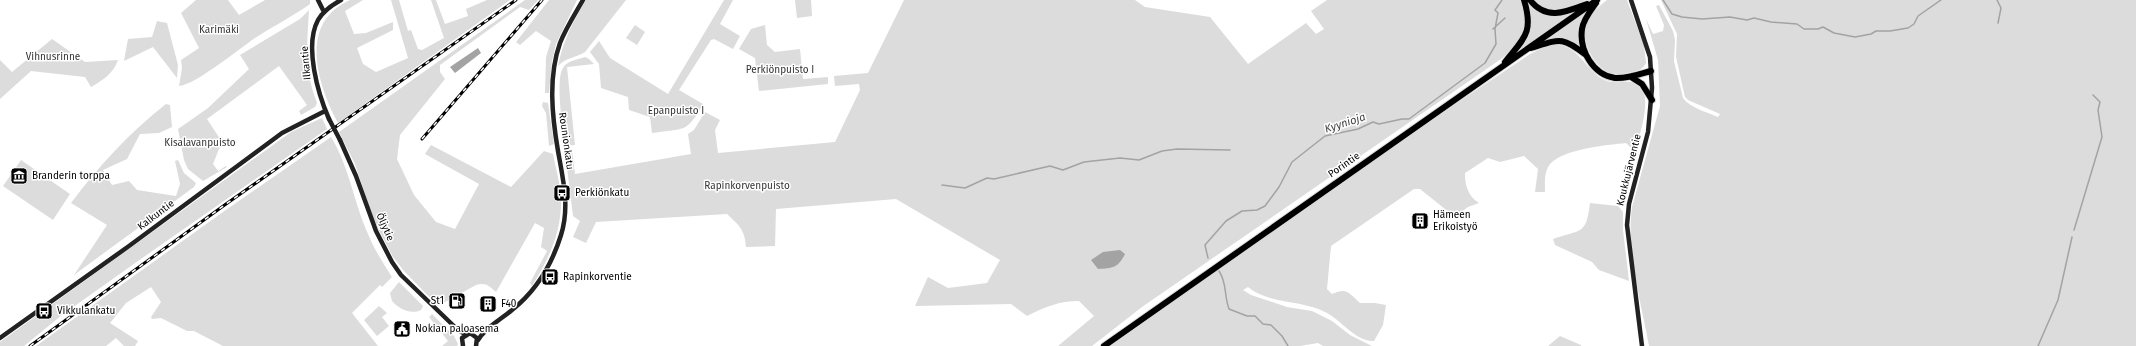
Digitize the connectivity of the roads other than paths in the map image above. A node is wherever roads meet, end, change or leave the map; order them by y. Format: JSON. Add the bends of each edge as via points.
{"nodes":[{"id":1,"x":318,"y":0,"type":"edge"},
{"id":2,"x":341,"y":0,"type":"edge"},
{"id":3,"x":583,"y":0,"type":"edge"},
{"id":4,"x":1524,"y":0,"type":"edge"},
{"id":5,"x":1530,"y":0,"type":"edge"},
{"id":6,"x":1597,"y":0,"type":"edge"},
{"id":7,"x":1630,"y":0,"type":"edge"},
{"id":8,"x":324,"y":12,"type":"junction"},
{"id":9,"x":1524,"y":51,"type":"junction"},
{"id":10,"x":1586,"y":55,"type":"junction"},
{"id":11,"x":1501,"y":67,"type":"junction"},
{"id":12,"x":1651,"y":71,"type":"junction"},
{"id":13,"x":1631,"y":77,"type":"junction"},
{"id":14,"x":1652,"y":100,"type":"junction"},
{"id":15,"x":325,"y":111,"type":"junction"},
{"id":16,"x":483,"y":332,"type":"junction"},
{"id":17,"x":474,"y":334,"type":"junction"},
{"id":18,"x":0,"y":338,"type":"edge"},
{"id":19,"x":463,"y":341,"type":"edge"},
{"id":20,"x":477,"y":344,"type":"edge"},
{"id":21,"x":1104,"y":346,"type":"edge"},
{"id":22,"x":1642,"y":346,"type":"edge"}],
"edges":[{"from":1,"to":8,"type":"main road"},
{"from":2,"to":8,"type":"main road","name":"Ilkantie"},
{"from":3,"to":16,"type":"main road","name":"Rounionkatu","via":[[560,44],[553,84],[554,121],[565,191],[565,214],[561,235],[547,269],[530,293]]},
{"from":4,"to":11,"type":"highway","via":[[1529,21],[1527,34]]},
{"from":5,"to":6,"type":"highway","via":[[1540,10],[1558,14]]},
{"from":6,"to":9,"type":"highway","name":"Porintie"},
{"from":6,"to":10,"type":"highway","via":[[1582,29]]},
{"from":7,"to":12,"type":"main road","name":"Koukkujärventie","via":[[1646,44]]},
{"from":8,"to":15,"type":"main road","name":"Ilkantie","via":[[315,29],[312,52],[316,80]]},
{"from":9,"to":10,"type":"highway","via":[[1556,40],[1571,44]]},
{"from":9,"to":11,"type":"highway","name":"Porintie"},
{"from":10,"to":13,"type":"highway","via":[[1596,68],[1606,75],[1616,78]]},
{"from":11,"to":21,"type":"highway","name":"Porintie"},
{"from":12,"to":13,"type":"highway"},
{"from":12,"to":14,"type":"main road","name":"Koukkujärventie"},
{"from":13,"to":14,"type":"highway","via":[[1642,84]]},
{"from":14,"to":22,"type":"main road","name":"Koukkujärventie","via":[[1648,132],[1626,225]]},
{"from":15,"to":18,"type":"main road","name":"Kalkuntie","via":[[282,133]]},
{"from":15,"to":19,"type":"main road","name":"Öljytie","bridge":true,"via":[[356,176],[376,231],[392,262],[401,275],[458,330]]},
{"from":16,"to":17,"type":"main road","name":"Rounionkatu"},
{"from":16,"to":20,"type":"main road","name":"Rounionkatu"},
{"from":17,"to":19,"type":"main road","name":"Rounionkatu"},
{"from":17,"to":20,"type":"main road"}]}
